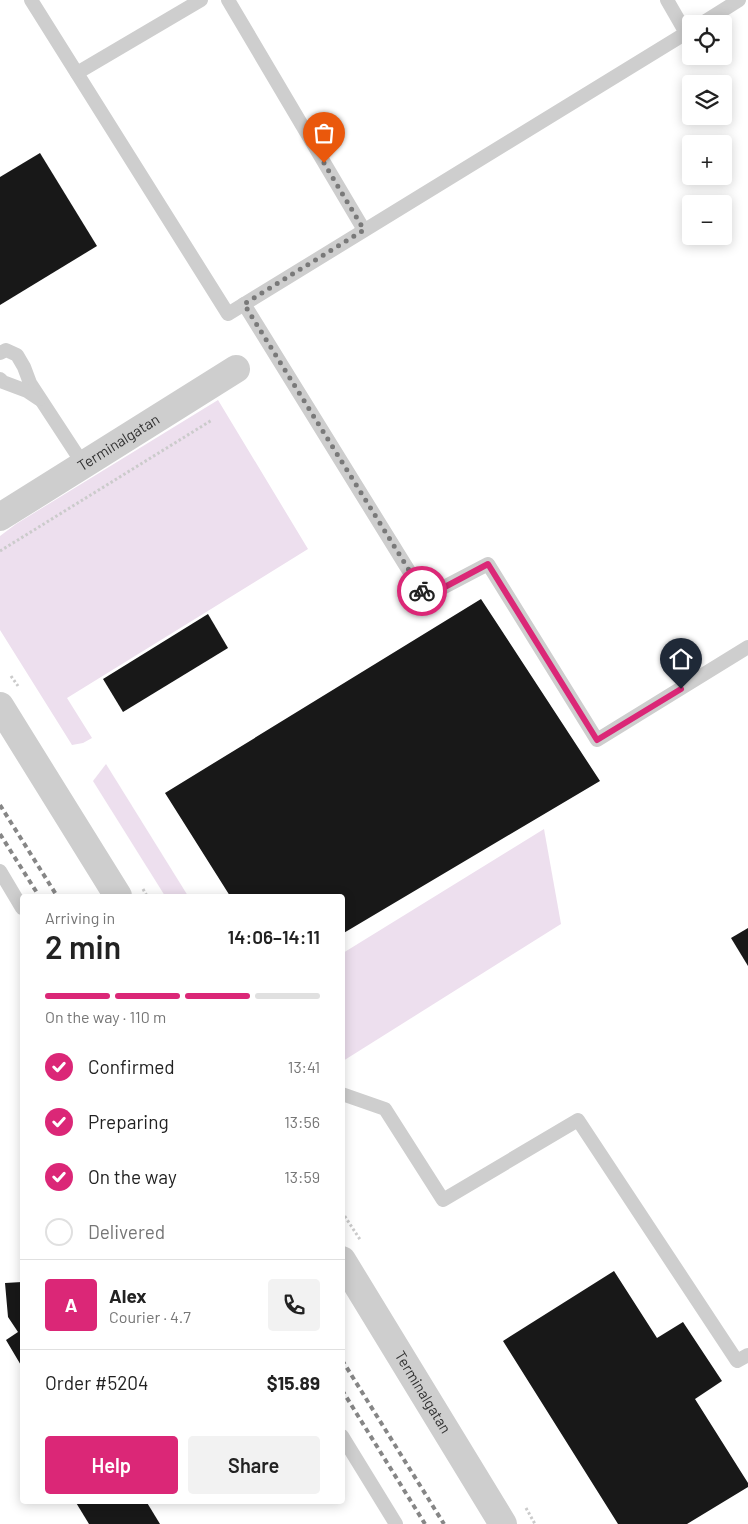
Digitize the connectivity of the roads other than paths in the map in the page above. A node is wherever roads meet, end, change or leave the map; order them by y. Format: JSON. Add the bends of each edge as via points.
{"nodes":[{"id":1,"x":31,"y":0,"type":"edge"},
{"id":2,"x":201,"y":0,"type":"edge"},
{"id":3,"x":228,"y":0,"type":"edge"},
{"id":4,"x":666,"y":0,"type":"edge"},
{"id":5,"x":740,"y":0,"type":"edge"},
{"id":6,"x":716,"y":15,"type":"edge"},
{"id":7,"x":682,"y":22,"type":"edge"},
{"id":8,"x":682,"y":35,"type":"edge"},
{"id":9,"x":77,"y":73,"type":"junction"},
{"id":10,"x":364,"y":230,"type":"junction"},
{"id":11,"x":244,"y":304,"type":"junction"},
{"id":12,"x":0,"y":353,"type":"edge"},
{"id":13,"x":236,"y":369,"type":"dead end"},
{"id":14,"x":0,"y":379,"type":"edge"},
{"id":15,"x":42,"y":401,"type":"junction"},
{"id":16,"x":84,"y":464,"type":"junction"},
{"id":17,"x":0,"y":517,"type":"edge"},
{"id":18,"x":748,"y":647,"type":"edge"},
{"id":19,"x":0,"y":706,"type":"edge"},
{"id":20,"x":0,"y":871,"type":"edge"},
{"id":21,"x":117,"y":894,"type":"edge"},
{"id":22,"x":20,"y":905,"type":"edge"},
{"id":23,"x":345,"y":1095,"type":"edge"},
{"id":24,"x":345,"y":1265,"type":"edge"},
{"id":25,"x":748,"y":1355,"type":"edge"},
{"id":26,"x":345,"y":1441,"type":"edge"},
{"id":27,"x":396,"y":1524,"type":"edge"},
{"id":28,"x":503,"y":1524,"type":"edge"}],
"edges":[{"from":1,"to":9,"type":"lane"},
{"from":2,"to":9,"type":"lane"},
{"from":3,"to":10,"type":"lane"},
{"from":4,"to":7,"type":"lane"},
{"from":5,"to":6,"type":"lane"},
{"from":8,"to":10,"type":"lane"},
{"from":9,"to":11,"type":"lane","via":[[228,314]]},
{"from":10,"to":11,"type":"lane"},
{"from":11,"to":18,"type":"lane","via":[[426,597],[488,564],[597,740]]},
{"from":12,"to":15,"type":"lane","via":[[6,350],[17,355]]},
{"from":13,"to":16,"type":"street","name":"Terminalgatan"},
{"from":14,"to":15,"type":"lane","via":[[27,390]]},
{"from":15,"to":16,"type":"lane"},
{"from":16,"to":17,"type":"street","name":"Terminalgatan"},
{"from":19,"to":21,"type":"street"},
{"from":20,"to":22,"type":"lane"},
{"from":23,"to":25,"type":"lane","via":[[385,1109],[443,1200],[578,1120],[737,1362]]},
{"from":24,"to":28,"type":"street","name":"Terminalgatan"},
{"from":26,"to":27,"type":"lane"}]}
